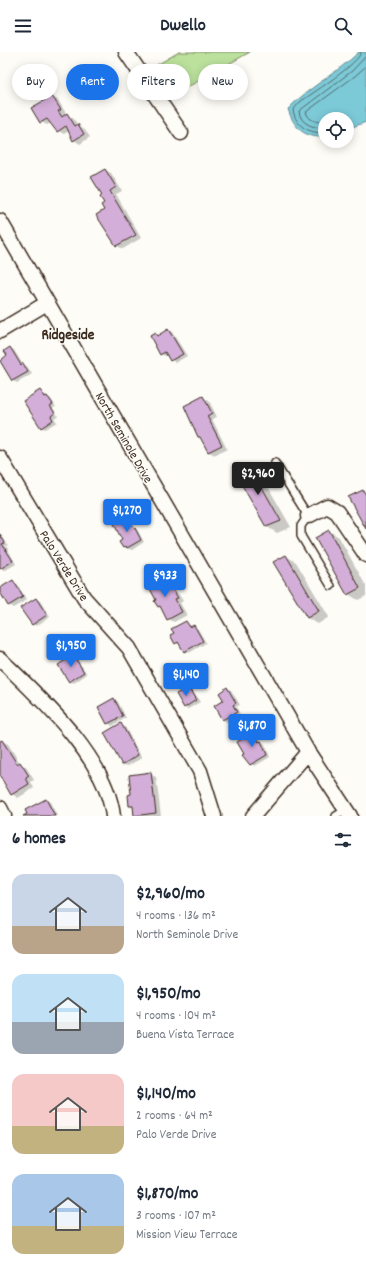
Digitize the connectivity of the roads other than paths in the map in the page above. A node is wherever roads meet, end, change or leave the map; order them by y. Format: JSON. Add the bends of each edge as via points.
{"nodes":[{"id":1,"x":126,"y":52,"type":"edge"},
{"id":2,"x":181,"y":134,"type":"dead end"},
{"id":3,"x":0,"y":221,"type":"edge"},
{"id":4,"x":47,"y":303,"type":"junction"},
{"id":5,"x":0,"y":331,"type":"edge"},
{"id":6,"x":0,"y":458,"type":"edge"},
{"id":7,"x":275,"y":463,"type":"dead end"},
{"id":8,"x":308,"y":516,"type":"junction"},
{"id":9,"x":366,"y":555,"type":"edge"},
{"id":10,"x":331,"y":586,"type":"dead end"},
{"id":11,"x":0,"y":659,"type":"edge"},
{"id":12,"x":308,"y":752,"type":"junction"},
{"id":13,"x":0,"y":808,"type":"edge"},
{"id":14,"x":344,"y":814,"type":"edge"},
{"id":15,"x":4,"y":816,"type":"edge"},
{"id":16,"x":112,"y":816,"type":"edge"},
{"id":17,"x":214,"y":816,"type":"edge"},
{"id":18,"x":253,"y":816,"type":"edge"}],
"edges":[{"from":1,"to":2,"type":"street"},
{"from":3,"to":4,"type":"street","name":"North Seminole Drive"},
{"from":4,"to":5,"type":"street"},
{"from":4,"to":12,"type":"street","name":"North Seminole Drive"},
{"from":6,"to":17,"type":"street","name":"Palo Verde Drive","via":[[84,598],[129,648],[200,771]]},
{"from":7,"to":8,"type":"lane"},
{"from":8,"to":9,"type":"street","via":[[327,506],[337,512]]},
{"from":8,"to":10,"type":"lane","via":[[302,526],[301,536]]},
{"from":11,"to":16,"type":"street","via":[[48,705],[90,757],[104,786]]},
{"from":12,"to":14,"type":"street","name":"North Seminole Drive"},
{"from":12,"to":18,"type":"street"},
{"from":13,"to":15,"type":"street"}]}
